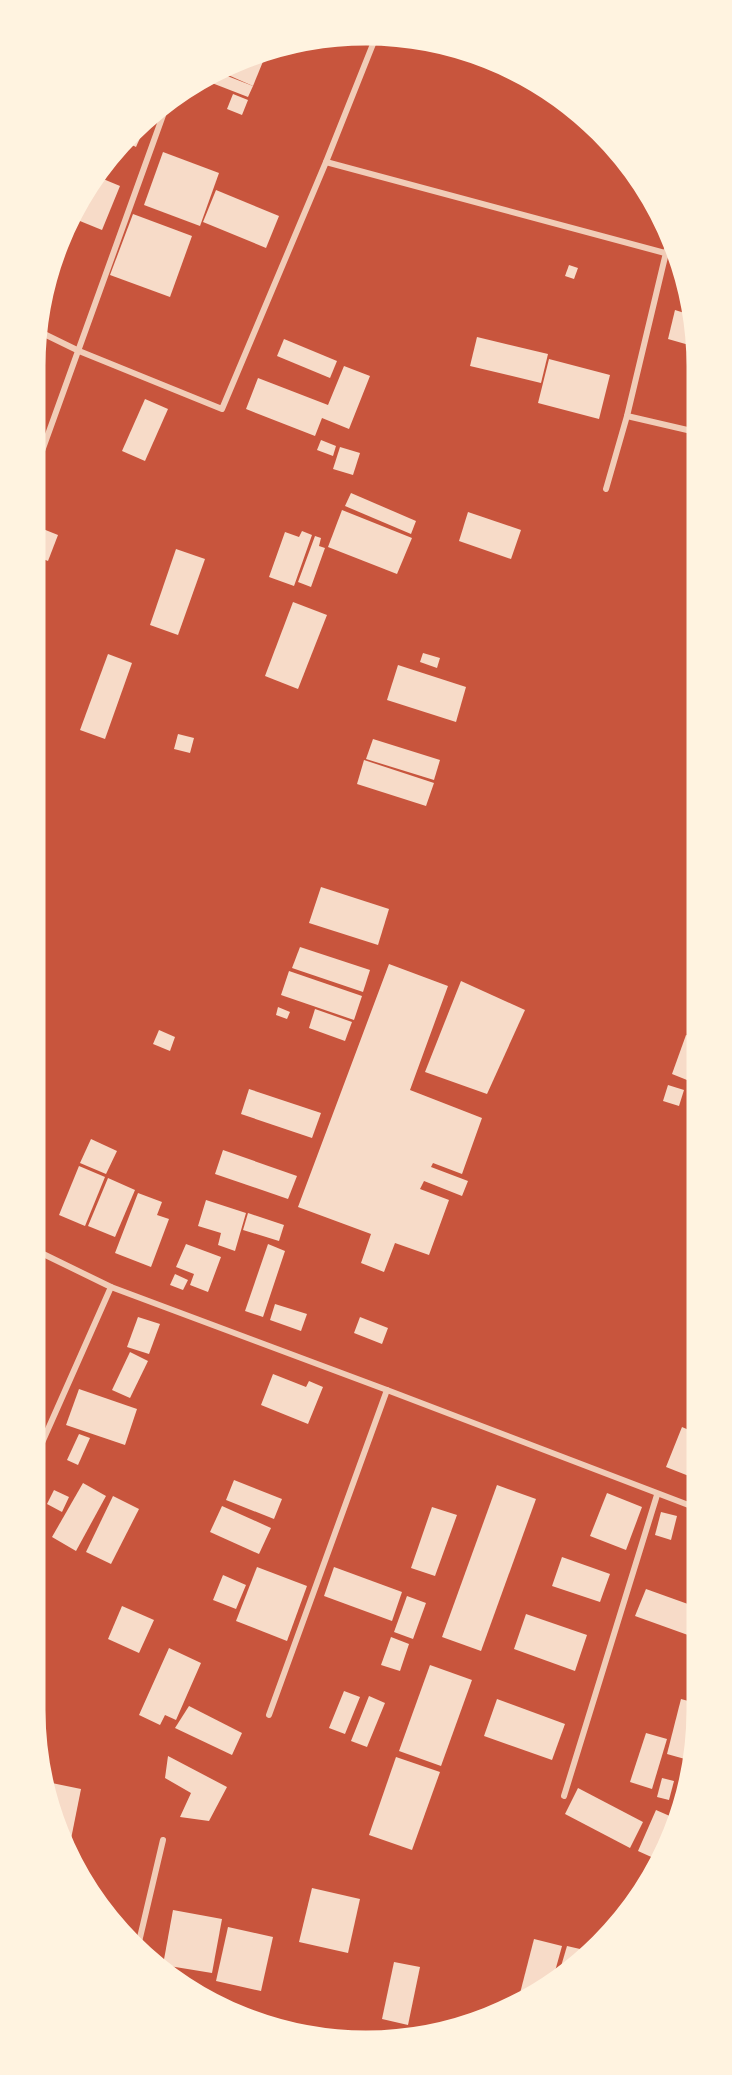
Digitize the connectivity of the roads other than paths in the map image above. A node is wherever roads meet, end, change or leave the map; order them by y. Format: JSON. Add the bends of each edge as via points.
{"nodes":[{"id":1,"x":373,"y":44,"type":"edge"},
{"id":2,"x":163,"y":116,"type":"edge"},
{"id":3,"x":326,"y":162,"type":"junction"},
{"id":4,"x":666,"y":253,"type":"joint"},
{"id":5,"x":45,"y":334,"type":"edge"},
{"id":6,"x":78,"y":351,"type":"junction"},
{"id":7,"x":627,"y":417,"type":"junction"},
{"id":8,"x":688,"y":430,"type":"edge"},
{"id":9,"x":44,"y":445,"type":"edge"},
{"id":10,"x":606,"y":489,"type":"dead end"},
{"id":11,"x":44,"y":1255,"type":"edge"},
{"id":12,"x":111,"y":1287,"type":"junction"},
{"id":13,"x":387,"y":1389,"type":"junction"},
{"id":14,"x":44,"y":1439,"type":"edge"},
{"id":15,"x":657,"y":1495,"type":"junction"},
{"id":16,"x":688,"y":1505,"type":"edge"},
{"id":17,"x":269,"y":1714,"type":"dead end"},
{"id":18,"x":564,"y":1796,"type":"dead end"},
{"id":19,"x":163,"y":1840,"type":"dead end"},
{"id":20,"x":140,"y":1939,"type":"edge"}],
"edges":[{"from":1,"to":3,"type":"street"},
{"from":2,"to":6,"type":"street"},
{"from":3,"to":4,"type":"street"},
{"from":3,"to":6,"type":"street","via":[[222,409]]},
{"from":4,"to":7,"type":"street"},
{"from":5,"to":6,"type":"street"},
{"from":6,"to":9,"type":"street"},
{"from":7,"to":8,"type":"street"},
{"from":7,"to":10,"type":"street"},
{"from":11,"to":12,"type":"street"},
{"from":12,"to":13,"type":"street"},
{"from":12,"to":14,"type":"street"},
{"from":13,"to":15,"type":"street"},
{"from":13,"to":17,"type":"street"},
{"from":15,"to":16,"type":"street"},
{"from":15,"to":18,"type":"street"},
{"from":19,"to":20,"type":"street"}]}
